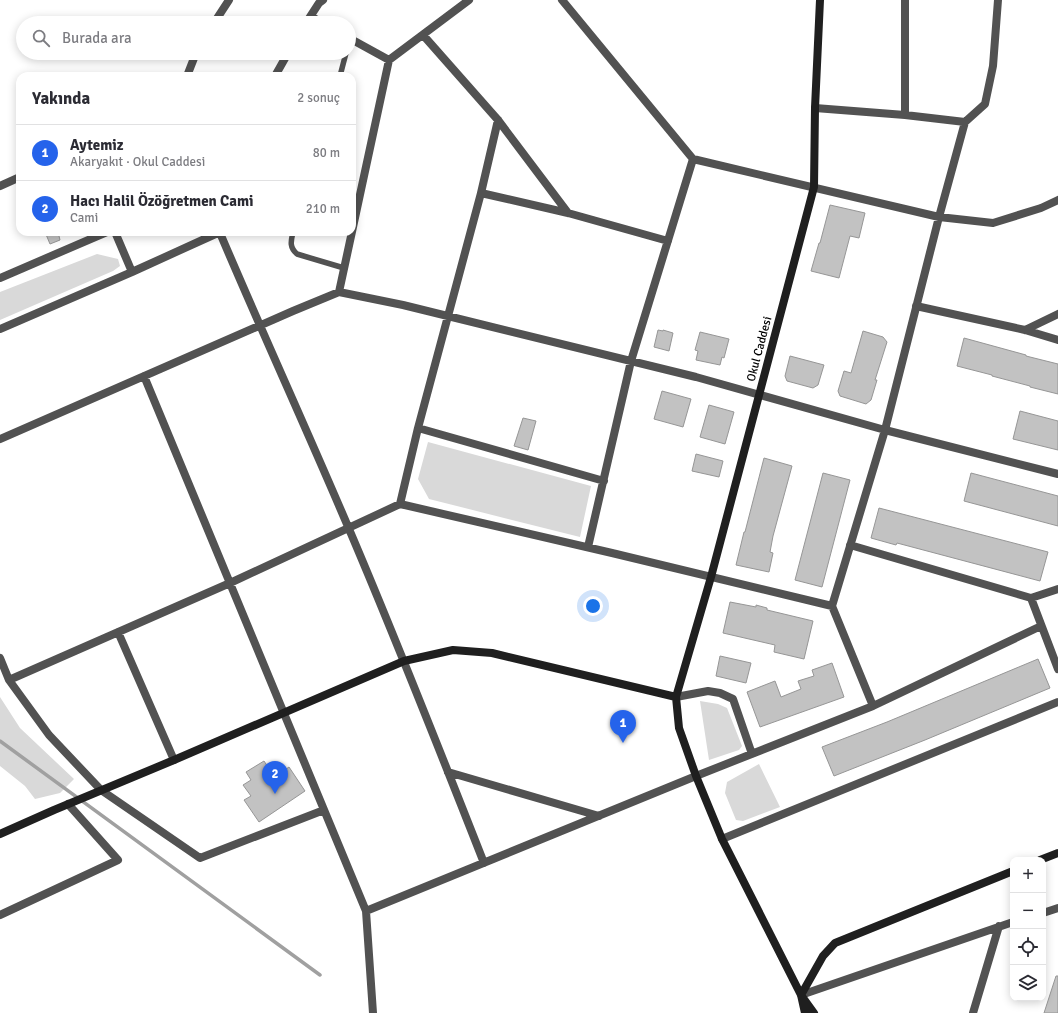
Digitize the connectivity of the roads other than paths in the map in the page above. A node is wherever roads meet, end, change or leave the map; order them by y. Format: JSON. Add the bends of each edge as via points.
{"nodes":[{"id":1,"x":229,"y":0,"type":"edge"},
{"id":2,"x":323,"y":0,"type":"edge"},
{"id":3,"x":469,"y":0,"type":"edge"},
{"id":4,"x":562,"y":0,"type":"edge"},
{"id":5,"x":820,"y":0,"type":"edge"},
{"id":6,"x":905,"y":0,"type":"edge"},
{"id":7,"x":998,"y":0,"type":"edge"},
{"id":8,"x":219,"y":16,"type":"edge"},
{"id":9,"x":311,"y":16,"type":"edge"},
{"id":10,"x":423,"y":35,"type":"junction"},
{"id":11,"x":356,"y":43,"type":"edge"},
{"id":12,"x":193,"y":60,"type":"edge"},
{"id":13,"x":284,"y":60,"type":"edge"},
{"id":14,"x":344,"y":60,"type":"edge"},
{"id":15,"x":389,"y":60,"type":"junction"},
{"id":16,"x":188,"y":72,"type":"edge"},
{"id":17,"x":277,"y":72,"type":"edge"},
{"id":18,"x":341,"y":72,"type":"edge"},
{"id":19,"x":815,"y":108,"type":"junction"},
{"id":20,"x":905,"y":115,"type":"junction"},
{"id":21,"x":498,"y":120,"type":"junction"},
{"id":22,"x":965,"y":122,"type":"junction"},
{"id":23,"x":693,"y":159,"type":"junction"},
{"id":24,"x":16,"y":179,"type":"edge"},
{"id":25,"x":0,"y":186,"type":"edge"},
{"id":26,"x":814,"y":187,"type":"junction"},
{"id":27,"x":481,"y":193,"type":"junction"},
{"id":28,"x":1058,"y":200,"type":"edge"},
{"id":29,"x":356,"y":213,"type":"edge"},
{"id":30,"x":568,"y":213,"type":"junction"},
{"id":31,"x":939,"y":217,"type":"junction"},
{"id":32,"x":97,"y":236,"type":"edge"},
{"id":33,"x":117,"y":236,"type":"edge"},
{"id":34,"x":212,"y":236,"type":"edge"},
{"id":35,"x":223,"y":236,"type":"edge"},
{"id":36,"x":292,"y":236,"type":"edge"},
{"id":37,"x":351,"y":236,"type":"edge"},
{"id":38,"x":668,"y":241,"type":"junction"},
{"id":39,"x":344,"y":268,"type":"junction"},
{"id":40,"x":132,"y":272,"type":"junction"},
{"id":41,"x":0,"y":278,"type":"edge"},
{"id":42,"x":339,"y":292,"type":"junction"},
{"id":43,"x":916,"y":306,"type":"junction"},
{"id":44,"x":1058,"y":314,"type":"edge"},
{"id":45,"x":449,"y":316,"type":"junction"},
{"id":46,"x":260,"y":326,"type":"junction"},
{"id":47,"x":0,"y":329,"type":"edge"},
{"id":48,"x":1025,"y":330,"type":"junction"},
{"id":49,"x":1058,"y":340,"type":"edge"},
{"id":50,"x":631,"y":361,"type":"junction"},
{"id":51,"x":144,"y":376,"type":"junction"},
{"id":52,"x":759,"y":395,"type":"junction"},
{"id":53,"x":418,"y":428,"type":"junction"},
{"id":54,"x":885,"y":430,"type":"junction"},
{"id":55,"x":0,"y":439,"type":"edge"},
{"id":56,"x":1058,"y":474,"type":"edge"},
{"id":57,"x":604,"y":481,"type":"junction"},
{"id":58,"x":400,"y":504,"type":"junction"},
{"id":59,"x":349,"y":528,"type":"junction"},
{"id":60,"x":850,"y":545,"type":"junction"},
{"id":61,"x":588,"y":547,"type":"junction"},
{"id":62,"x":711,"y":577,"type":"junction"},
{"id":63,"x":230,"y":584,"type":"junction"},
{"id":64,"x":1058,"y":589,"type":"edge"},
{"id":65,"x":1031,"y":598,"type":"junction"},
{"id":66,"x":832,"y":606,"type":"junction"},
{"id":67,"x":1041,"y":626,"type":"junction"},
{"id":68,"x":118,"y":632,"type":"junction"},
{"id":69,"x":0,"y":658,"type":"edge"},
{"id":70,"x":404,"y":661,"type":"junction"},
{"id":71,"x":1058,"y":669,"type":"edge"},
{"id":72,"x":9,"y":680,"type":"junction"},
{"id":73,"x":676,"y":697,"type":"junction"},
{"id":74,"x":1058,"y":702,"type":"edge"},
{"id":75,"x":872,"y":706,"type":"junction"},
{"id":76,"x":284,"y":713,"type":"junction"},
{"id":77,"x":752,"y":754,"type":"junction"},
{"id":78,"x":174,"y":760,"type":"junction"},
{"id":79,"x":448,"y":772,"type":"junction"},
{"id":80,"x":696,"y":776,"type":"junction"},
{"id":81,"x":101,"y":790,"type":"junction"},
{"id":82,"x":68,"y":804,"type":"junction"},
{"id":83,"x":324,"y":810,"type":"junction"},
{"id":84,"x":599,"y":816,"type":"junction"},
{"id":85,"x":0,"y":834,"type":"edge"},
{"id":86,"x":722,"y":839,"type":"junction"},
{"id":87,"x":1058,"y":853,"type":"edge"},
{"id":88,"x":1046,"y":858,"type":"edge"},
{"id":89,"x":484,"y":863,"type":"junction"},
{"id":90,"x":1010,"y":872,"type":"edge"},
{"id":91,"x":1058,"y":908,"type":"edge"},
{"id":92,"x":366,"y":912,"type":"junction"},
{"id":93,"x":1046,"y":912,"type":"edge"},
{"id":94,"x":0,"y":915,"type":"edge"},
{"id":95,"x":1010,"y":923,"type":"edge"},
{"id":96,"x":999,"y":926,"type":"junction"},
{"id":97,"x":801,"y":995,"type":"junction"},
{"id":98,"x":373,"y":1013,"type":"edge"},
{"id":99,"x":805,"y":1013,"type":"edge"},
{"id":100,"x":814,"y":1013,"type":"edge"},
{"id":101,"x":974,"y":1013,"type":"edge"}],
"edges":[{"from":1,"to":8,"type":"street"},
{"from":2,"to":9,"type":"street"},
{"from":3,"to":10,"type":"street"},
{"from":4,"to":23,"type":"street"},
{"from":5,"to":19,"type":"street","name":"Okul Caddesi"},
{"from":6,"to":20,"type":"street"},
{"from":7,"to":22,"type":"street","via":[[994,66],[985,104]]},
{"from":10,"to":15,"type":"street"},
{"from":10,"to":21,"type":"street"},
{"from":11,"to":15,"type":"street"},
{"from":12,"to":16,"type":"street"},
{"from":13,"to":17,"type":"street"},
{"from":14,"to":18,"type":"lane"},
{"from":15,"to":29,"type":"street"},
{"from":19,"to":20,"type":"street"},
{"from":19,"to":26,"type":"street","name":"Okul Caddesi"},
{"from":20,"to":22,"type":"street"},
{"from":21,"to":27,"type":"street"},
{"from":21,"to":30,"type":"street"},
{"from":22,"to":31,"type":"street"},
{"from":23,"to":26,"type":"street"},
{"from":23,"to":38,"type":"street"},
{"from":24,"to":25,"type":"street"},
{"from":26,"to":31,"type":"street"},
{"from":26,"to":52,"type":"street","name":"Okul Caddesi"},
{"from":27,"to":30,"type":"street"},
{"from":27,"to":45,"type":"street"},
{"from":28,"to":31,"type":"street","via":[[993,223]]},
{"from":30,"to":38,"type":"street"},
{"from":31,"to":43,"type":"street"},
{"from":32,"to":41,"type":"street"},
{"from":33,"to":40,"type":"street"},
{"from":34,"to":40,"type":"street"},
{"from":35,"to":46,"type":"street"},
{"from":36,"to":39,"type":"lane","via":[[291,246],[297,254]]},
{"from":37,"to":39,"type":"street"},
{"from":38,"to":50,"type":"street"},
{"from":39,"to":42,"type":"street"},
{"from":40,"to":47,"type":"street"},
{"from":42,"to":45,"type":"street"},
{"from":42,"to":46,"type":"street"},
{"from":43,"to":48,"type":"street"},
{"from":43,"to":54,"type":"street"},
{"from":44,"to":48,"type":"street"},
{"from":45,"to":50,"type":"street"},
{"from":45,"to":53,"type":"street"},
{"from":46,"to":51,"type":"street"},
{"from":46,"to":59,"type":"street"},
{"from":48,"to":49,"type":"street"},
{"from":50,"to":52,"type":"street"},
{"from":50,"to":57,"type":"street"},
{"from":51,"to":55,"type":"street"},
{"from":51,"to":63,"type":"street"},
{"from":52,"to":54,"type":"street"},
{"from":52,"to":62,"type":"street","name":"Okul Caddesi"},
{"from":53,"to":57,"type":"street"},
{"from":53,"to":58,"type":"street"},
{"from":54,"to":56,"type":"street"},
{"from":54,"to":60,"type":"street"},
{"from":57,"to":61,"type":"street"},
{"from":58,"to":59,"type":"street"},
{"from":58,"to":61,"type":"street"},
{"from":59,"to":63,"type":"street"},
{"from":59,"to":70,"type":"street"},
{"from":60,"to":65,"type":"street"},
{"from":60,"to":66,"type":"street"},
{"from":61,"to":62,"type":"street"},
{"from":62,"to":66,"type":"street"},
{"from":62,"to":73,"type":"street","name":"Okul Caddesi"},
{"from":63,"to":68,"type":"street"},
{"from":63,"to":76,"type":"street"},
{"from":64,"to":65,"type":"street"},
{"from":65,"to":67,"type":"street"},
{"from":66,"to":75,"type":"street"},
{"from":67,"to":71,"type":"street"},
{"from":67,"to":75,"type":"street"},
{"from":68,"to":72,"type":"street"},
{"from":68,"to":78,"type":"street"},
{"from":69,"to":72,"type":"street"},
{"from":70,"to":73,"type":"street","via":[[453,650],[492,653]]},
{"from":70,"to":76,"type":"street"},
{"from":70,"to":79,"type":"street"},
{"from":72,"to":81,"type":"street","via":[[49,735]]},
{"from":73,"to":77,"type":"street","via":[[708,691],[733,699]]},
{"from":73,"to":80,"type":"street","via":[[679,728]]},
{"from":74,"to":86,"type":"street"},
{"from":75,"to":77,"type":"street"},
{"from":76,"to":78,"type":"street"},
{"from":76,"to":83,"type":"street"},
{"from":77,"to":80,"type":"street"},
{"from":78,"to":81,"type":"street"},
{"from":79,"to":84,"type":"street"},
{"from":79,"to":89,"type":"street"},
{"from":80,"to":84,"type":"street"},
{"from":80,"to":86,"type":"street"},
{"from":81,"to":82,"type":"street"},
{"from":81,"to":83,"type":"street","via":[[200,858]]},
{"from":82,"to":85,"type":"street"},
{"from":82,"to":94,"type":"street","via":[[118,860]]},
{"from":83,"to":92,"type":"street"},
{"from":84,"to":89,"type":"street"},
{"from":86,"to":97,"type":"street"},
{"from":87,"to":88,"type":"street"},
{"from":89,"to":92,"type":"street"},
{"from":90,"to":97,"type":"street","via":[[835,943],[823,956]]},
{"from":91,"to":93,"type":"street"},
{"from":92,"to":98,"type":"street"},
{"from":95,"to":96,"type":"street"},
{"from":96,"to":97,"type":"street"},
{"from":96,"to":101,"type":"street"},
{"from":97,"to":99,"type":"street"},
{"from":97,"to":100,"type":"street"}]}
